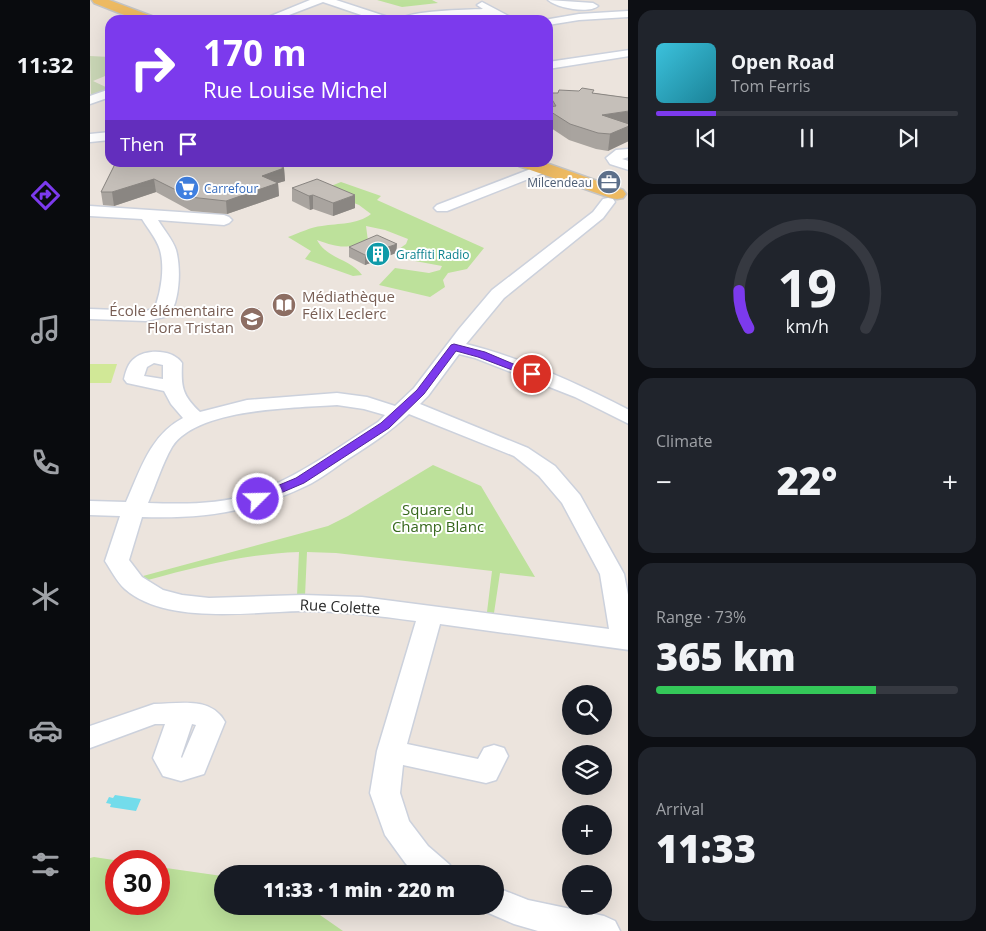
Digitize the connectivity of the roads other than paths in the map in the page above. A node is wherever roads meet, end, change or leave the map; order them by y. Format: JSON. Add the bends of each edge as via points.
{"nodes":[{"id":1,"x":98,"y":0,"type":"edge"},
{"id":2,"x":319,"y":0,"type":"edge"},
{"id":3,"x":326,"y":0,"type":"edge"},
{"id":4,"x":473,"y":0,"type":"edge"},
{"id":5,"x":553,"y":0,"type":"edge"},
{"id":6,"x":493,"y":12,"type":"junction"},
{"id":7,"x":628,"y":14,"type":"edge"},
{"id":8,"x":136,"y":15,"type":"edge"},
{"id":9,"x":279,"y":15,"type":"edge"},
{"id":10,"x":372,"y":15,"type":"edge"},
{"id":11,"x":435,"y":15,"type":"edge"},
{"id":12,"x":500,"y":15,"type":"edge"},
{"id":13,"x":553,"y":21,"type":"edge"},
{"id":14,"x":628,"y":53,"type":"edge"},
{"id":15,"x":553,"y":65,"type":"edge"},
{"id":16,"x":105,"y":95,"type":"edge"},
{"id":17,"x":90,"y":100,"type":"edge"},
{"id":18,"x":105,"y":136,"type":"edge"},
{"id":19,"x":90,"y":138,"type":"edge"},
{"id":20,"x":628,"y":153,"type":"edge"},
{"id":21,"x":628,"y":166,"type":"edge"},
{"id":22,"x":531,"y":167,"type":"edge"},
{"id":23,"x":535,"y":167,"type":"edge"},
{"id":24,"x":619,"y":202,"type":"edge"},
{"id":25,"x":442,"y":208,"type":"dead end"},
{"id":26,"x":90,"y":212,"type":"edge"},
{"id":27,"x":147,"y":216,"type":"junction"},
{"id":28,"x":224,"y":220,"type":"dead end"},
{"id":29,"x":90,"y":314,"type":"edge"},
{"id":30,"x":454,"y":347,"type":"junction"},
{"id":31,"x":171,"y":386,"type":"dead end"},
{"id":32,"x":403,"y":409,"type":"junction"},
{"id":33,"x":196,"y":418,"type":"junction"},
{"id":34,"x":628,"y":418,"type":"edge"},
{"id":35,"x":90,"y":508,"type":"edge"},
{"id":36,"x":134,"y":511,"type":"junction"},
{"id":37,"x":430,"y":614,"type":"junction"},
{"id":38,"x":626,"y":641,"type":"edge"},
{"id":39,"x":176,"y":714,"type":"dead end"},
{"id":40,"x":90,"y":737,"type":"edge"},
{"id":41,"x":391,"y":751,"type":"junction"},
{"id":42,"x":494,"y":756,"type":"dead end"},
{"id":43,"x":429,"y":865,"type":"edge"},
{"id":44,"x":504,"y":905,"type":"edge"},
{"id":45,"x":604,"y":931,"type":"edge"}],
"edges":[{"from":1,"to":8,"type":"main road"},
{"from":2,"to":9,"type":"street"},
{"from":3,"to":10,"type":"street"},
{"from":4,"to":6,"type":"street"},
{"from":5,"to":7,"type":"street","via":[[569,6],[616,4]]},
{"from":6,"to":11,"type":"street"},
{"from":6,"to":12,"type":"street"},
{"from":7,"to":13,"type":"street"},
{"from":14,"to":15,"type":"street"},
{"from":16,"to":17,"type":"street"},
{"from":18,"to":19,"type":"street"},
{"from":20,"to":21,"type":"street","via":[[613,158]]},
{"from":22,"to":25,"type":"street"},
{"from":23,"to":24,"type":"main road"},
{"from":24,"to":30,"type":"street","via":[[498,294]]},
{"from":26,"to":27,"type":"street"},
{"from":27,"to":28,"type":"street"},
{"from":27,"to":29,"type":"street","via":[[168,249],[170,284],[163,312],[146,316]]},
{"from":30,"to":32,"type":"street","via":[[421,392]]},
{"from":30,"to":34,"type":"street","via":[[482,354],[582,393]]},
{"from":31,"to":33,"type":"street","via":[[175,398]]},
{"from":32,"to":33,"type":"street","via":[[337,399],[247,406]]},
{"from":32,"to":36,"type":"street","via":[[363,442],[300,481],[258,499],[183,511]]},
{"from":32,"to":38,"type":"street","via":[[522,452],[547,471],[572,500],[612,574]]},
{"from":33,"to":36,"type":"street","via":[[179,428],[163,444]]},
{"from":35,"to":36,"type":"street"},
{"from":36,"to":37,"type":"street","name":"Rue Colette","via":[[118,561],[133,583],[155,596],[209,606],[352,604]]},
{"from":37,"to":38,"type":"street","name":"Rue Colette"},
{"from":37,"to":41,"type":"street"},
{"from":39,"to":40,"type":"street","via":[[154,714]]},
{"from":41,"to":42,"type":"street","via":[[486,772]]},
{"from":41,"to":43,"type":"street","via":[[385,793],[396,826]]},
{"from":44,"to":45,"type":"street","via":[[525,914]]}]}
